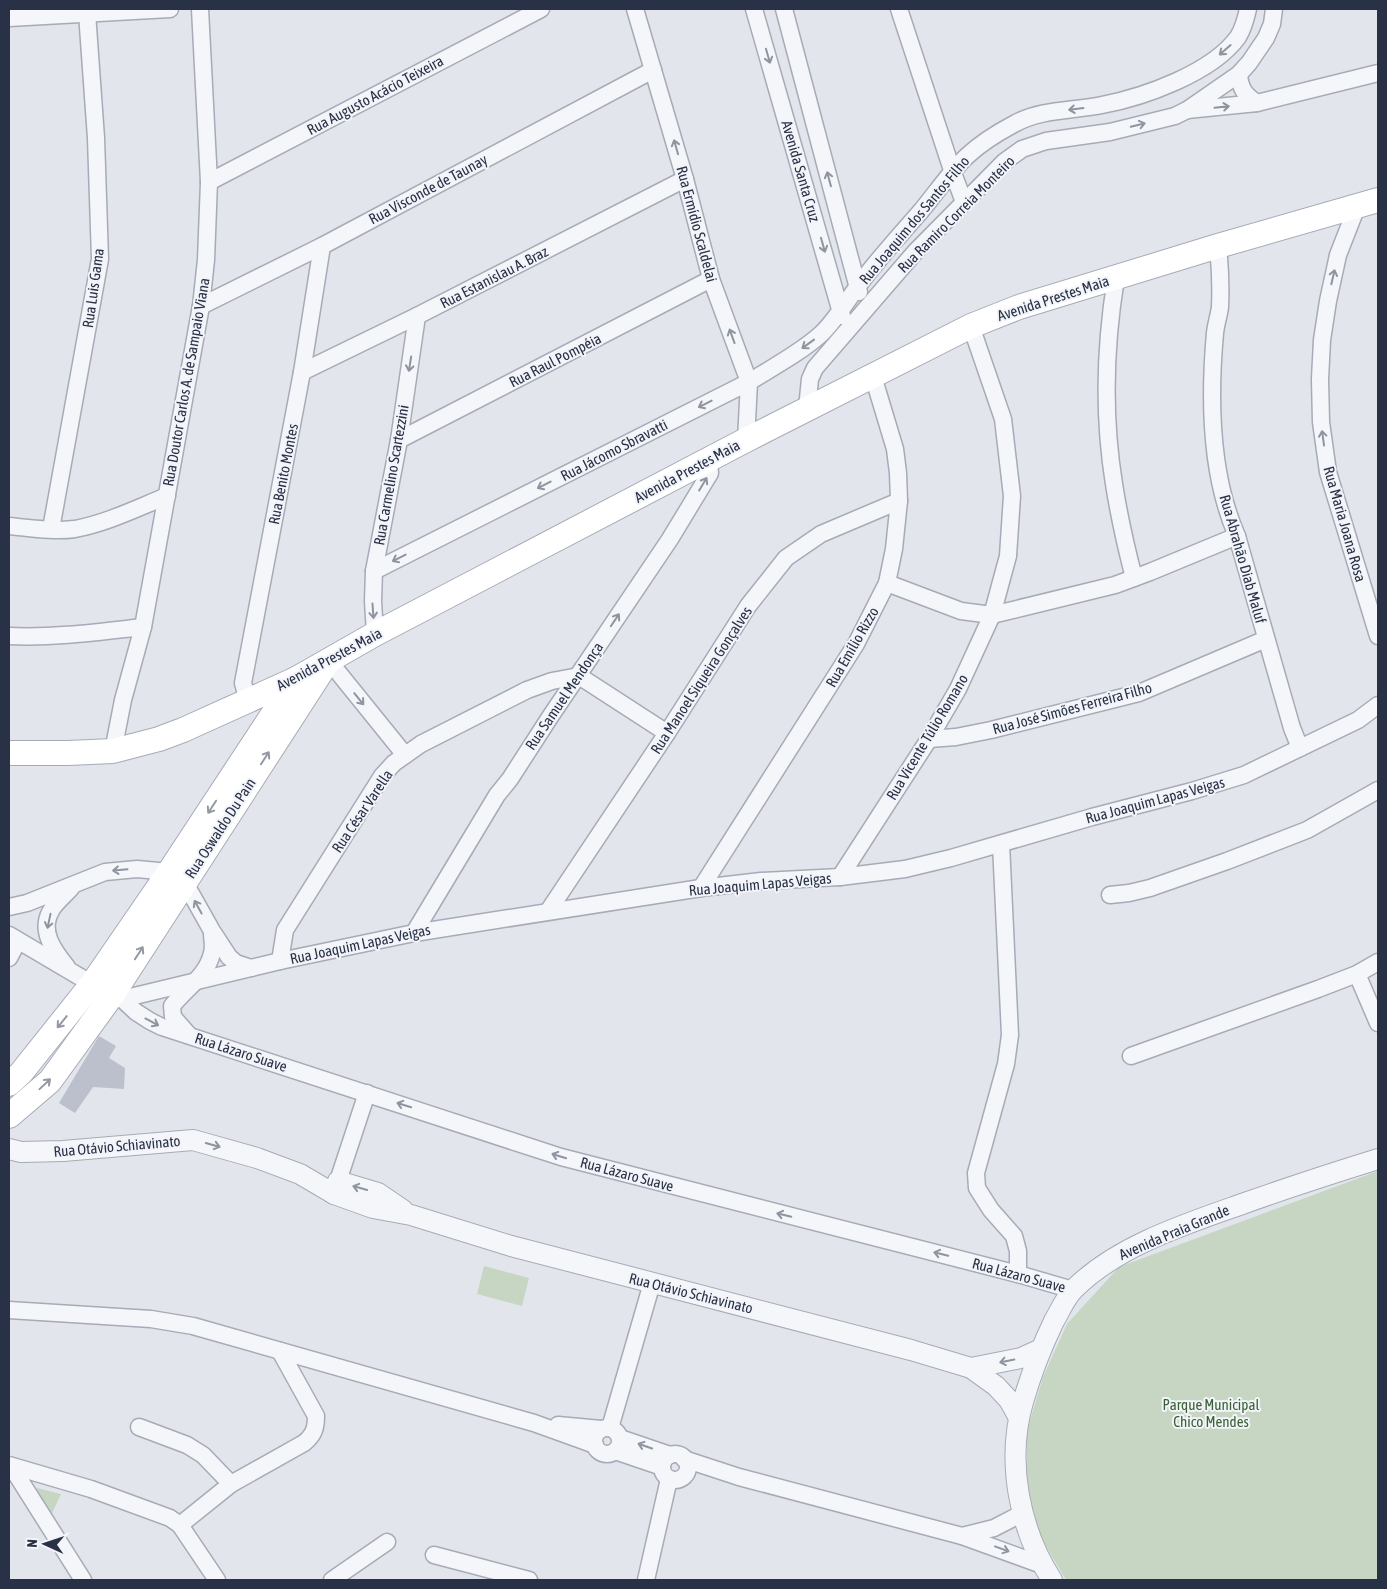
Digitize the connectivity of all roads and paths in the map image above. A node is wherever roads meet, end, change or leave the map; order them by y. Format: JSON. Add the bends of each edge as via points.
{"nodes":[{"id":1,"x":170,"y":9,"type":"edge"},
{"id":2,"x":200,"y":9,"type":"edge"},
{"id":3,"x":541,"y":9,"type":"edge"},
{"id":4,"x":635,"y":9,"type":"edge"},
{"id":5,"x":754,"y":9,"type":"edge"},
{"id":6,"x":784,"y":9,"type":"edge"},
{"id":7,"x":899,"y":9,"type":"edge"},
{"id":8,"x":1248,"y":9,"type":"edge"},
{"id":9,"x":1274,"y":9,"type":"edge"},
{"id":10,"x":87,"y":13,"type":"junction"},
{"id":11,"x":9,"y":18,"type":"edge"},
{"id":12,"x":654,"y":70,"type":"junction"},
{"id":13,"x":1378,"y":73,"type":"edge"},
{"id":14,"x":1239,"y":74,"type":"junction"},
{"id":15,"x":1257,"y":103,"type":"junction"},
{"id":16,"x":1181,"y":113,"type":"junction"},
{"id":17,"x":953,"y":173,"type":"junction"},
{"id":18,"x":685,"y":179,"type":"junction"},
{"id":19,"x":210,"y":182,"type":"junction"},
{"id":20,"x":964,"y":202,"type":"junction"},
{"id":21,"x":1368,"y":202,"type":"edge"},
{"id":22,"x":322,"y":246,"type":"junction"},
{"id":23,"x":1218,"y":246,"type":"junction"},
{"id":24,"x":1116,"y":278,"type":"junction"},
{"id":25,"x":711,"y":279,"type":"junction"},
{"id":26,"x":858,"y":286,"type":"junction"},
{"id":27,"x":201,"y":306,"type":"junction"},
{"id":28,"x":841,"y":309,"type":"junction"},
{"id":29,"x":864,"y":311,"type":"junction"},
{"id":30,"x":417,"y":316,"type":"junction"},
{"id":31,"x":971,"y":326,"type":"junction"},
{"id":32,"x":846,"y":333,"type":"junction"},
{"id":33,"x":302,"y":372,"type":"junction"},
{"id":34,"x":873,"y":376,"type":"junction"},
{"id":35,"x":748,"y":382,"type":"junction"},
{"id":36,"x":808,"y":408,"type":"junction"},
{"id":37,"x":399,"y":440,"type":"junction"},
{"id":38,"x":746,"y":440,"type":"junction"},
{"id":39,"x":709,"y":460,"type":"junction"},
{"id":40,"x":167,"y":496,"type":"junction"},
{"id":41,"x":899,"y":501,"type":"junction"},
{"id":42,"x":9,"y":526,"type":"edge"},
{"id":43,"x":51,"y":529,"type":"junction"},
{"id":44,"x":1237,"y":536,"type":"junction"},
{"id":45,"x":374,"y":571,"type":"junction"},
{"id":46,"x":1134,"y":578,"type":"junction"},
{"id":47,"x":887,"y":583,"type":"junction"},
{"id":48,"x":992,"y":616,"type":"junction"},
{"id":49,"x":143,"y":627,"type":"junction"},
{"id":50,"x":375,"y":634,"type":"junction"},
{"id":51,"x":9,"y":636,"type":"edge"},
{"id":52,"x":1378,"y":636,"type":"edge"},
{"id":53,"x":1266,"y":639,"type":"junction"},
{"id":54,"x":329,"y":661,"type":"junction"},
{"id":55,"x":579,"y":676,"type":"junction"},
{"id":56,"x":296,"y":679,"type":"junction"},
{"id":57,"x":248,"y":702,"type":"junction"},
{"id":58,"x":1378,"y":705,"type":"edge"},
{"id":59,"x":668,"y":733,"type":"junction"},
{"id":60,"x":929,"y":739,"type":"junction"},
{"id":61,"x":1300,"y":748,"type":"junction"},
{"id":62,"x":113,"y":751,"type":"junction"},
{"id":63,"x":9,"y":753,"type":"edge"},
{"id":64,"x":405,"y":755,"type":"junction"},
{"id":65,"x":1378,"y":790,"type":"edge"},
{"id":66,"x":1001,"y":844,"type":"junction"},
{"id":67,"x":177,"y":877,"type":"junction"},
{"id":68,"x":840,"y":877,"type":"junction"},
{"id":69,"x":76,"y":883,"type":"junction"},
{"id":70,"x":701,"y":888,"type":"junction"},
{"id":71,"x":1110,"y":895,"type":"dead end"},
{"id":72,"x":9,"y":907,"type":"edge"},
{"id":73,"x":549,"y":910,"type":"junction"},
{"id":74,"x":212,"y":931,"type":"junction"},
{"id":75,"x":414,"y":933,"type":"junction"},
{"id":76,"x":13,"y":938,"type":"edge"},
{"id":77,"x":9,"y":958,"type":"edge"},
{"id":78,"x":280,"y":961,"type":"junction"},
{"id":79,"x":1378,"y":962,"type":"edge"},
{"id":80,"x":251,"y":968,"type":"junction"},
{"id":81,"x":72,"y":972,"type":"junction"},
{"id":82,"x":1357,"y":974,"type":"junction"},
{"id":83,"x":196,"y":982,"type":"junction"},
{"id":84,"x":109,"y":993,"type":"junction"},
{"id":85,"x":1378,"y":1023,"type":"edge"},
{"id":86,"x":188,"y":1034,"type":"junction"},
{"id":87,"x":1131,"y":1056,"type":"dead end"},
{"id":88,"x":9,"y":1084,"type":"edge"},
{"id":89,"x":367,"y":1094,"type":"junction"},
{"id":90,"x":9,"y":1116,"type":"edge"},
{"id":91,"x":9,"y":1149,"type":"edge"},
{"id":92,"x":1378,"y":1159,"type":"edge"},
{"id":93,"x":336,"y":1188,"type":"junction"},
{"id":94,"x":1018,"y":1274,"type":"junction"},
{"id":95,"x":652,"y":1284,"type":"junction"},
{"id":96,"x":1073,"y":1290,"type":"junction"},
{"id":97,"x":9,"y":1310,"type":"edge"},
{"id":98,"x":1041,"y":1349,"type":"junction"},
{"id":99,"x":280,"y":1351,"type":"junction"},
{"id":100,"x":971,"y":1368,"type":"junction"},
{"id":101,"x":1019,"y":1418,"type":"junction"},
{"id":102,"x":534,"y":1423,"type":"junction"},
{"id":103,"x":139,"y":1427,"type":"dead end"},
{"id":104,"x":611,"y":1437,"type":"junction"},
{"id":105,"x":10,"y":1466,"type":"edge"},
{"id":106,"x":674,"y":1467,"type":"junction"},
{"id":107,"x":231,"y":1484,"type":"junction"},
{"id":108,"x":1023,"y":1513,"type":"junction"},
{"id":109,"x":180,"y":1525,"type":"junction"},
{"id":110,"x":962,"y":1536,"type":"junction"},
{"id":111,"x":387,"y":1542,"type":"dead end"},
{"id":112,"x":434,"y":1556,"type":"dead end"},
{"id":113,"x":1047,"y":1573,"type":"edge"},
{"id":114,"x":83,"y":1580,"type":"edge"},
{"id":115,"x":217,"y":1580,"type":"edge"},
{"id":116,"x":332,"y":1580,"type":"edge"},
{"id":117,"x":529,"y":1580,"type":"edge"},
{"id":118,"x":646,"y":1580,"type":"edge"}],
"edges":[{"from":1,"to":10,"type":"street"},
{"from":2,"to":19,"type":"street","name":"Rua Doutor Carlos A. de Sampaio Viana"},
{"from":3,"to":19,"type":"street","name":"Rua Augusto Acácio Teixeira"},
{"from":4,"to":12,"type":"street","name":"Rua Ermídio Scaldelai"},
{"from":5,"to":28,"type":"street","name":"Avenida Santa Cruz","one_way":true},
{"from":26,"to":6,"type":"street","name":"Avenida Santa Cruz","one_way":true},
{"from":7,"to":17,"type":"street"},
{"from":8,"to":17,"type":"street","name":"Rua Joaquim dos Santos Filho","one_way":true,"via":[[1239,36],[1207,65],[1148,94],[1019,120],[989,138]]},
{"from":9,"to":14,"type":"street","via":[[1266,38]]},
{"from":10,"to":11,"type":"street"},
{"from":10,"to":43,"type":"street","name":"Rua Luis Gama","via":[[100,259]]},
{"from":18,"to":12,"type":"street","name":"Rua Ermídio Scaldelai","one_way":true},
{"from":12,"to":22,"type":"street","name":"Rua Visconde de Taunay"},
{"from":13,"to":15,"type":"street"},
{"from":14,"to":15,"type":"street","via":[[1241,90]]},
{"from":14,"to":16,"type":"street"},
{"from":16,"to":15,"type":"street","one_way":true},
{"from":20,"to":16,"type":"street","name":"Rua Ramiro Correia Monteiro","one_way":true,"via":[[1004,162],[1022,149],[1046,140],[1110,132]]},
{"from":17,"to":20,"type":"street"},
{"from":17,"to":26,"type":"street","name":"Rua Joaquim dos Santos Filho"},
{"from":18,"to":25,"type":"street","name":"Rua Ermídio Scaldelai"},
{"from":18,"to":30,"type":"street","name":"Rua Estanislau A. Braz"},
{"from":19,"to":27,"type":"street","name":"Rua Doutor Carlos A. de Sampaio Viana"},
{"from":20,"to":29,"type":"street","name":"Rua Ramiro Correia Monteiro"},
{"from":21,"to":23,"type":"main road","name":"Avenida Prestes Maia"},
{"from":52,"to":21,"type":"street","name":"Rua Maria Joana Rosa","one_way":true,"via":[[1328,472],[1321,422],[1320,379],[1322,340],[1338,255]]},
{"from":22,"to":27,"type":"street","name":"Rua Visconde de Taunay"},
{"from":22,"to":33,"type":"street","name":"Rua Benito Montes"},
{"from":23,"to":24,"type":"main road","name":"Avenida Prestes Maia"},
{"from":23,"to":44,"type":"street","name":"Rua Abrahão Diab Maluf","via":[[1220,309],[1215,331],[1213,413],[1221,482]]},
{"from":24,"to":31,"type":"main road","name":"Avenida Prestes Maia","via":[[1019,307]]},
{"from":24,"to":46,"type":"street","via":[[1107,355],[1108,433],[1122,530]]},
{"from":35,"to":25,"type":"street","name":"Rua Ermídio Scaldelai","one_way":true},
{"from":25,"to":37,"type":"street","name":"Rua Raul Pompéia"},
{"from":26,"to":28,"type":"street","name":"Rua Joaquim dos Santos Filho"},
{"from":26,"to":29,"type":"street","name":"Avenida Santa Cruz"},
{"from":27,"to":40,"type":"street","name":"Rua Doutor Carlos A. de Sampaio Viana"},
{"from":28,"to":32,"type":"street","name":"Avenida Santa Cruz"},
{"from":28,"to":35,"type":"street","name":"Rua Jácomo Sbravatti","one_way":true,"via":[[822,333],[807,345]]},
{"from":29,"to":32,"type":"street","name":"Rua Ramiro Correia Monteiro"},
{"from":30,"to":33,"type":"street","name":"Rua Estanislau A. Braz"},
{"from":30,"to":37,"type":"street","name":"Rua Carmelino Scartezzini","one_way":true},
{"from":31,"to":34,"type":"main road","name":"Avenida Prestes Maia"},
{"from":31,"to":48,"type":"street","name":"Rua Vicente Túlio Romano","via":[[1003,419],[1012,496],[1008,556]]},
{"from":32,"to":36,"type":"street","name":"Rua Ramiro Correia Monteiro","via":[[815,368],[810,379]]},
{"from":33,"to":57,"type":"street","name":"Rua Benito Montes","via":[[244,683]]},
{"from":34,"to":36,"type":"main road","name":"Avenida Prestes Maia"},
{"from":34,"to":41,"type":"street","name":"Rua Emílio Rizzo","via":[[895,449]]},
{"from":35,"to":38,"type":"street","name":"Rua Ermídio Scaldelai"},
{"from":35,"to":45,"type":"street","name":"Rua Jácomo Sbravatti","one_way":true},
{"from":36,"to":38,"type":"main road","name":"Avenida Prestes Maia"},
{"from":37,"to":45,"type":"street","name":"Rua Carmelino Scartezzini"},
{"from":38,"to":39,"type":"main road","name":"Avenida Prestes Maia"},
{"from":39,"to":50,"type":"main road","name":"Avenida Prestes Maia"},
{"from":55,"to":39,"type":"street","name":"Rua Samuel Mendonça","one_way":true,"via":[[710,473]]},
{"from":40,"to":43,"type":"street","via":[[106,521],[74,529]]},
{"from":40,"to":49,"type":"street","name":"Rua Doutor Carlos A. de Sampaio Viana"},
{"from":41,"to":47,"type":"street","name":"Rua Emílio Rizzo"},
{"from":41,"to":59,"type":"street","name":"Rua Manoel Siqueira Gonçalves","via":[[822,534],[786,558],[748,606]]},
{"from":42,"to":43,"type":"street"},
{"from":44,"to":46,"type":"street"},
{"from":44,"to":53,"type":"street","name":"Rua Abrahão Diab Maluf"},
{"from":45,"to":50,"type":"street","name":"Rua Carmelino Scartezzini","one_way":true},
{"from":46,"to":48,"type":"street"},
{"from":47,"to":48,"type":"street","via":[[961,611]]},
{"from":47,"to":70,"type":"street","name":"Rua Emílio Rizzo","via":[[856,644]]},
{"from":48,"to":60,"type":"street","name":"Rua Vicente Túlio Romano","via":[[958,689]]},
{"from":49,"to":51,"type":"street","via":[[84,634]]},
{"from":49,"to":62,"type":"street","name":"Rua Doutor Carlos A. de Sampaio Viana"},
{"from":50,"to":54,"type":"main road","name":"Avenida Prestes Maia"},
{"from":53,"to":60,"type":"street","name":"Rua José Simões Ferreira Filho","via":[[1139,693],[990,730]]},
{"from":53,"to":61,"type":"street","name":"Rua Abrahão Diab Maluf"},
{"from":54,"to":56,"type":"main road","name":"Avenida Prestes Maia"},
{"from":54,"to":64,"type":"street","one_way":true},
{"from":67,"to":54,"type":"main road","name":"Rua Oswaldo Du Pain","one_way":true},
{"from":55,"to":59,"type":"street"},
{"from":55,"to":64,"type":"street","name":"Rua César Varella","via":[[527,690]]},
{"from":55,"to":75,"type":"street","name":"Rua Samuel Mendonça","via":[[497,795]]},
{"from":56,"to":57,"type":"main road","name":"Avenida Prestes Maia"},
{"from":56,"to":67,"type":"main road","name":"Rua Oswaldo Du Pain","one_way":true},
{"from":57,"to":62,"type":"main road","name":"Avenida Prestes Maia","via":[[159,739]]},
{"from":58,"to":61,"type":"street","name":"Rua Joaquim Lapas Veigas","via":[[1358,720]]},
{"from":59,"to":73,"type":"street","name":"Rua Manoel Siqueira Gonçalves"},
{"from":60,"to":68,"type":"street","name":"Rua Vicente Túlio Romano"},
{"from":61,"to":66,"type":"street","name":"Rua Joaquim Lapas Veigas","via":[[1244,775]]},
{"from":62,"to":63,"type":"main road","name":"Avenida Prestes Maia"},
{"from":64,"to":78,"type":"street","name":"Rua César Varella","via":[[382,776],[285,930]]},
{"from":65,"to":71,"type":"street","via":[[1307,830],[1159,885],[1129,894]]},
{"from":66,"to":68,"type":"street","name":"Rua Joaquim Lapas Veigas","via":[[906,869]]},
{"from":66,"to":94,"type":"street","via":[[1010,1035],[1006,1064],[976,1173],[977,1188],[1014,1236]]},
{"from":67,"to":69,"type":"street","one_way":true,"via":[[138,869],[105,872]]},
{"from":74,"to":67,"type":"street","one_way":true},
{"from":67,"to":84,"type":"main road","name":"Rua Oswaldo Du Pain"},
{"from":68,"to":70,"type":"street","name":"Rua Joaquim Lapas Veigas"},
{"from":69,"to":72,"type":"street"},
{"from":69,"to":81,"type":"street","one_way":true,"via":[[52,910],[47,929],[57,954]]},
{"from":70,"to":73,"type":"street","name":"Rua Joaquim Lapas Veigas"},
{"from":73,"to":75,"type":"street","name":"Rua Joaquim Lapas Veigas"},
{"from":74,"to":80,"type":"street","via":[[229,957]]},
{"from":74,"to":83,"type":"street","via":[[213,951]]},
{"from":75,"to":78,"type":"street","name":"Rua Joaquim Lapas Veigas"},
{"from":76,"to":77,"type":"street"},
{"from":76,"to":81,"type":"street","name":"Rua Lázaro Suave"},
{"from":78,"to":80,"type":"street","name":"Rua Joaquim Lapas Veigas"},
{"from":79,"to":82,"type":"street"},
{"from":80,"to":83,"type":"street","name":"Rua Joaquim Lapas Veigas"},
{"from":81,"to":84,"type":"street","name":"Rua Lázaro Suave"},
{"from":82,"to":85,"type":"street"},
{"from":82,"to":87,"type":"street"},
{"from":83,"to":84,"type":"street","name":"Rua Joaquim Lapas Veigas"},
{"from":83,"to":86,"type":"street","name":"Rua Lázaro Suave","via":[[172,1006],[173,1017]]},
{"from":84,"to":86,"type":"street","name":"Rua Lázaro Suave","one_way":true,"via":[[150,1021]]},
{"from":84,"to":88,"type":"main road","one_way":true},
{"from":90,"to":84,"type":"main road","one_way":true,"via":[[50,1081]]},
{"from":86,"to":89,"type":"street","name":"Rua Lázaro Suave"},
{"from":89,"to":93,"type":"street"},
{"from":94,"to":89,"type":"street","name":"Rua Lázaro Suave","one_way":true,"via":[[587,1164]]},
{"from":91,"to":93,"type":"street","name":"Rua Otávio Schiavinato","one_way":true,"via":[[63,1152],[193,1140],[257,1158]]},
{"from":92,"to":96,"type":"street","name":"Avenida Praia Grande","via":[[1205,1217],[1159,1236],[1118,1256]]},
{"from":93,"to":95,"type":"street","name":"Rua Otávio Schiavinato","via":[[373,1208],[411,1215]]},
{"from":94,"to":96,"type":"street","name":"Rua Lázaro Suave"},
{"from":95,"to":100,"type":"street","name":"Rua Otávio Schiavinato"},
{"from":95,"to":104,"type":"street"},
{"from":96,"to":98,"type":"street","name":"Avenida Praia Grande"},
{"from":97,"to":99,"type":"street","via":[[151,1319],[193,1326]]},
{"from":98,"to":100,"type":"street","name":"Rua Otávio Schiavinato","one_way":true,"via":[[1021,1358]]},
{"from":98,"to":101,"type":"street","name":"Avenida Praia Grande"},
{"from":99,"to":102,"type":"street"},
{"from":99,"to":107,"type":"street","via":[[316,1416],[316,1426],[304,1443]]},
{"from":100,"to":101,"type":"street","name":"Rua Otávio Schiavinato","via":[[996,1386]]},
{"from":101,"to":108,"type":"street","name":"Avenida Praia Grande","via":[[1016,1485]]},
{"from":102,"to":104,"type":"street"},
{"from":102,"to":104,"type":"street","via":[[595,1445],[595,1436]]},
{"from":103,"to":107,"type":"street","via":[[187,1445],[203,1455]]},
{"from":104,"to":106,"type":"street"},
{"from":105,"to":109,"type":"street","via":[[100,1492],[170,1518]]},
{"from":105,"to":114,"type":"street"},
{"from":106,"to":110,"type":"street","via":[[739,1477]]},
{"from":106,"to":118,"type":"street"},
{"from":107,"to":109,"type":"street"},
{"from":108,"to":110,"type":"street","via":[[994,1528]]},
{"from":108,"to":113,"type":"street","name":"Avenida Praia Grande"},
{"from":109,"to":115,"type":"street"},
{"from":110,"to":113,"type":"street","one_way":true},
{"from":111,"to":116,"type":"street"},
{"from":112,"to":117,"type":"street"}]}
